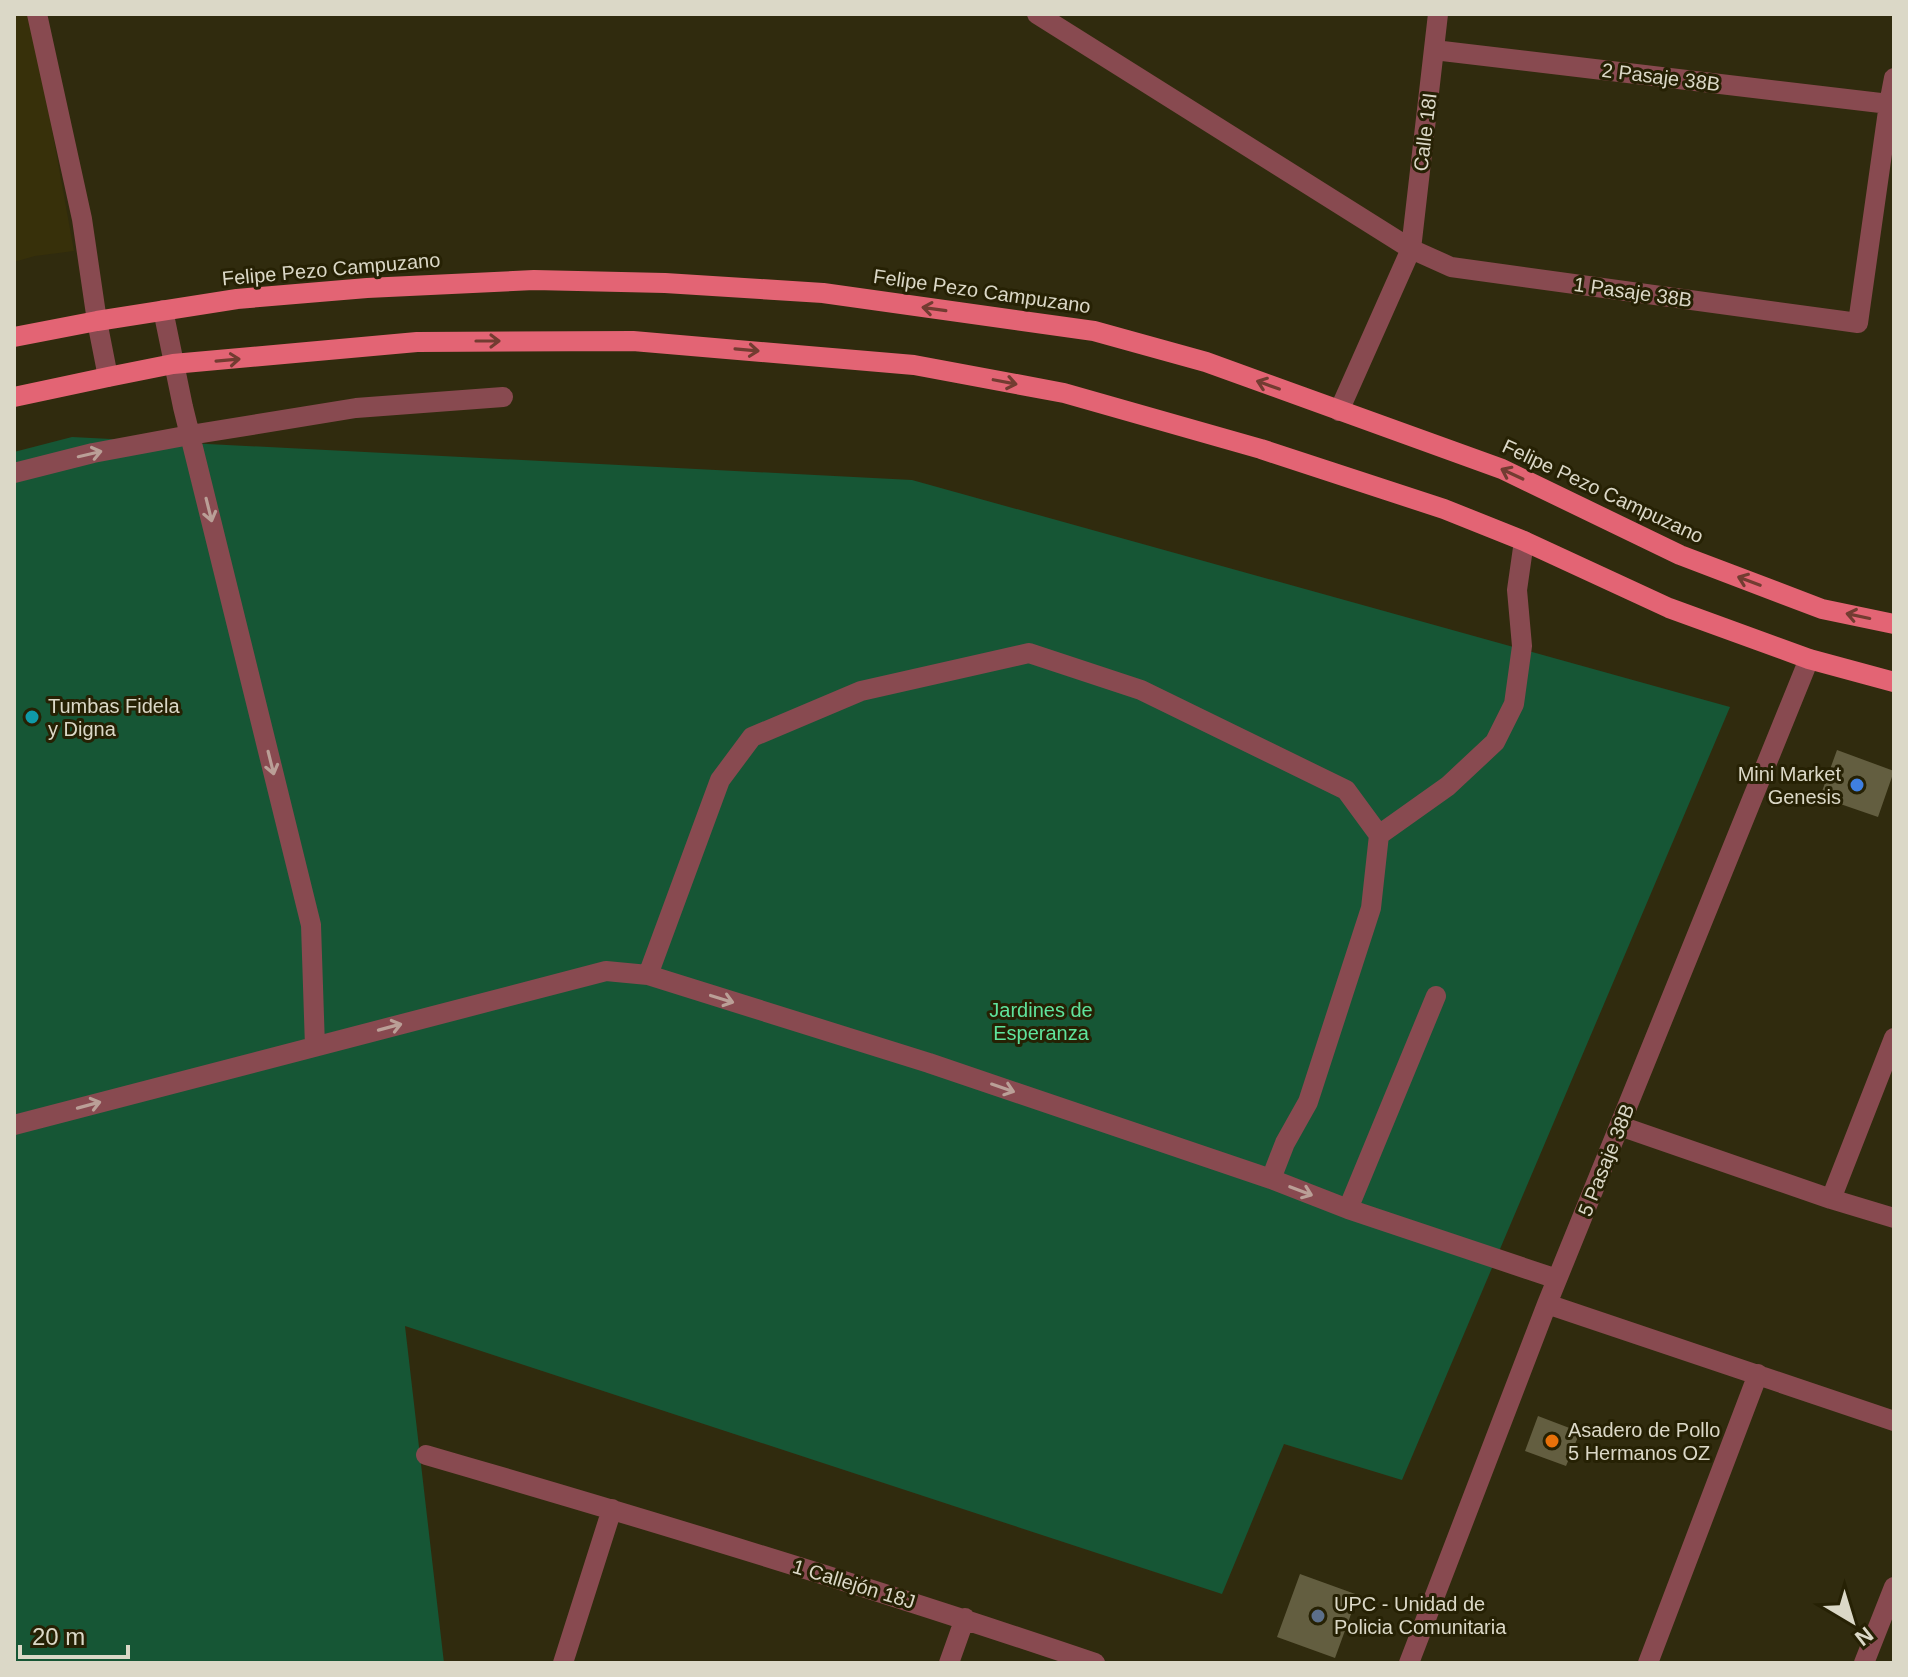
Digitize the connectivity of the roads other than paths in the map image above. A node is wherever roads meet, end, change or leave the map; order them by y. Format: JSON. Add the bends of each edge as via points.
{"nodes":[{"id":1,"x":37,"y":14,"type":"edge"},
{"id":2,"x":1037,"y":14,"type":"edge"},
{"id":3,"x":1438,"y":14,"type":"edge"},
{"id":4,"x":1434,"y":50,"type":"junction"},
{"id":5,"x":1894,"y":78,"type":"edge"},
{"id":6,"x":1889,"y":104,"type":"junction"},
{"id":7,"x":1411,"y":249,"type":"junction"},
{"id":8,"x":163,"y":310,"type":"junction"},
{"id":9,"x":97,"y":321,"type":"junction"},
{"id":10,"x":14,"y":337,"type":"edge"},
{"id":11,"x":173,"y":364,"type":"junction"},
{"id":12,"x":108,"y":377,"type":"junction"},
{"id":13,"x":14,"y":397,"type":"edge"},
{"id":14,"x":503,"y":397,"type":"dead end"},
{"id":15,"x":1339,"y":411,"type":"junction"},
{"id":16,"x":190,"y":435,"type":"junction"},
{"id":17,"x":14,"y":473,"type":"edge"},
{"id":18,"x":1524,"y":541,"type":"junction"},
{"id":19,"x":1894,"y":624,"type":"edge"},
{"id":20,"x":1809,"y":659,"type":"junction"},
{"id":21,"x":1894,"y":682,"type":"edge"},
{"id":22,"x":1379,"y":835,"type":"junction"},
{"id":23,"x":648,"y":975,"type":"junction"},
{"id":24,"x":1436,"y":996,"type":"dead end"},
{"id":25,"x":1894,"y":1038,"type":"edge"},
{"id":26,"x":315,"y":1047,"type":"junction"},
{"id":27,"x":14,"y":1125,"type":"edge"},
{"id":28,"x":1620,"y":1126,"type":"junction"},
{"id":29,"x":1271,"y":1179,"type":"junction"},
{"id":30,"x":1831,"y":1199,"type":"junction"},
{"id":31,"x":1348,"y":1209,"type":"junction"},
{"id":32,"x":1894,"y":1218,"type":"edge"},
{"id":33,"x":1557,"y":1279,"type":"junction"},
{"id":34,"x":1547,"y":1304,"type":"junction"},
{"id":35,"x":1758,"y":1374,"type":"junction"},
{"id":36,"x":1894,"y":1421,"type":"edge"},
{"id":37,"x":426,"y":1455,"type":"dead end"},
{"id":38,"x":612,"y":1509,"type":"junction"},
{"id":39,"x":1894,"y":1587,"type":"edge"},
{"id":40,"x":965,"y":1618,"type":"junction"},
{"id":41,"x":563,"y":1663,"type":"edge"},
{"id":42,"x":949,"y":1663,"type":"edge"},
{"id":43,"x":1095,"y":1663,"type":"edge"},
{"id":44,"x":1409,"y":1663,"type":"edge"},
{"id":45,"x":1648,"y":1663,"type":"edge"},
{"id":46,"x":1864,"y":1663,"type":"edge"}],
"edges":[{"from":1,"to":9,"type":"street","via":[[82,219]]},
{"from":2,"to":7,"type":"street","name":"1 Pasaje 38B"},
{"from":3,"to":4,"type":"street","name":"Calle 18I"},
{"from":4,"to":6,"type":"street","name":"2 Pasaje 38B"},
{"from":4,"to":7,"type":"street","name":"Calle 18I"},
{"from":5,"to":6,"type":"street"},
{"from":6,"to":7,"type":"street","name":"1 Pasaje 38B","via":[[1858,323],[1451,267]]},
{"from":7,"to":15,"type":"street","name":"Calle 18I"},
{"from":8,"to":9,"type":"main road","name":"Felipe Pezo Campuzano"},
{"from":8,"to":11,"type":"street"},
{"from":15,"to":8,"type":"main road","name":"Felipe Pezo Campuzano","one_way":true,"via":[[1206,362],[1094,331],[823,293],[534,280],[367,288]]},
{"from":9,"to":10,"type":"main road","name":"Felipe Pezo Campuzano"},
{"from":9,"to":12,"type":"street"},
{"from":11,"to":12,"type":"main road"},
{"from":11,"to":16,"type":"street"},
{"from":11,"to":18,"type":"main road","one_way":true,"via":[[417,342],[633,341],[914,365],[1064,393],[1261,449]]},
{"from":12,"to":13,"type":"main road"},
{"from":14,"to":16,"type":"street","via":[[356,408]]},
{"from":19,"to":15,"type":"main road","name":"Felipe Pezo Campuzano","one_way":true,"via":[[1822,609],[1680,555],[1502,469]]},
{"from":17,"to":16,"type":"street","one_way":true},
{"from":16,"to":26,"type":"street","one_way":true,"via":[[311,925]]},
{"from":18,"to":20,"type":"main road","via":[[1669,608]]},
{"from":18,"to":22,"type":"street","via":[[1517,590],[1522,646],[1514,704],[1495,742],[1448,786]]},
{"from":20,"to":21,"type":"main road"},
{"from":20,"to":28,"type":"street","name":"5 Pasaje 38B"},
{"from":22,"to":23,"type":"street","via":[[1346,790],[1141,690],[1029,653],[861,691],[752,737],[720,780]]},
{"from":22,"to":29,"type":"street","via":[[1371,908],[1308,1102]]},
{"from":26,"to":23,"type":"street","one_way":true,"via":[[606,971]]},
{"from":23,"to":29,"type":"street","one_way":true},
{"from":24,"to":31,"type":"street"},
{"from":25,"to":30,"type":"street"},
{"from":27,"to":26,"type":"street","one_way":true},
{"from":28,"to":30,"type":"street"},
{"from":28,"to":33,"type":"street","name":"5 Pasaje 38B"},
{"from":29,"to":31,"type":"street","one_way":true},
{"from":30,"to":32,"type":"street"},
{"from":31,"to":33,"type":"street"},
{"from":33,"to":34,"type":"street","name":"5 Pasaje 38B"},
{"from":34,"to":35,"type":"street"},
{"from":34,"to":44,"type":"street","name":"5 Pasaje 38B"},
{"from":35,"to":36,"type":"street"},
{"from":35,"to":45,"type":"street"},
{"from":37,"to":38,"type":"street","name":"1 Callejón 18J"},
{"from":38,"to":40,"type":"street","name":"1 Callejón 18J"},
{"from":38,"to":41,"type":"street"},
{"from":39,"to":46,"type":"street"},
{"from":40,"to":42,"type":"street"},
{"from":40,"to":43,"type":"street","name":"1 Callejón 18J"}]}
